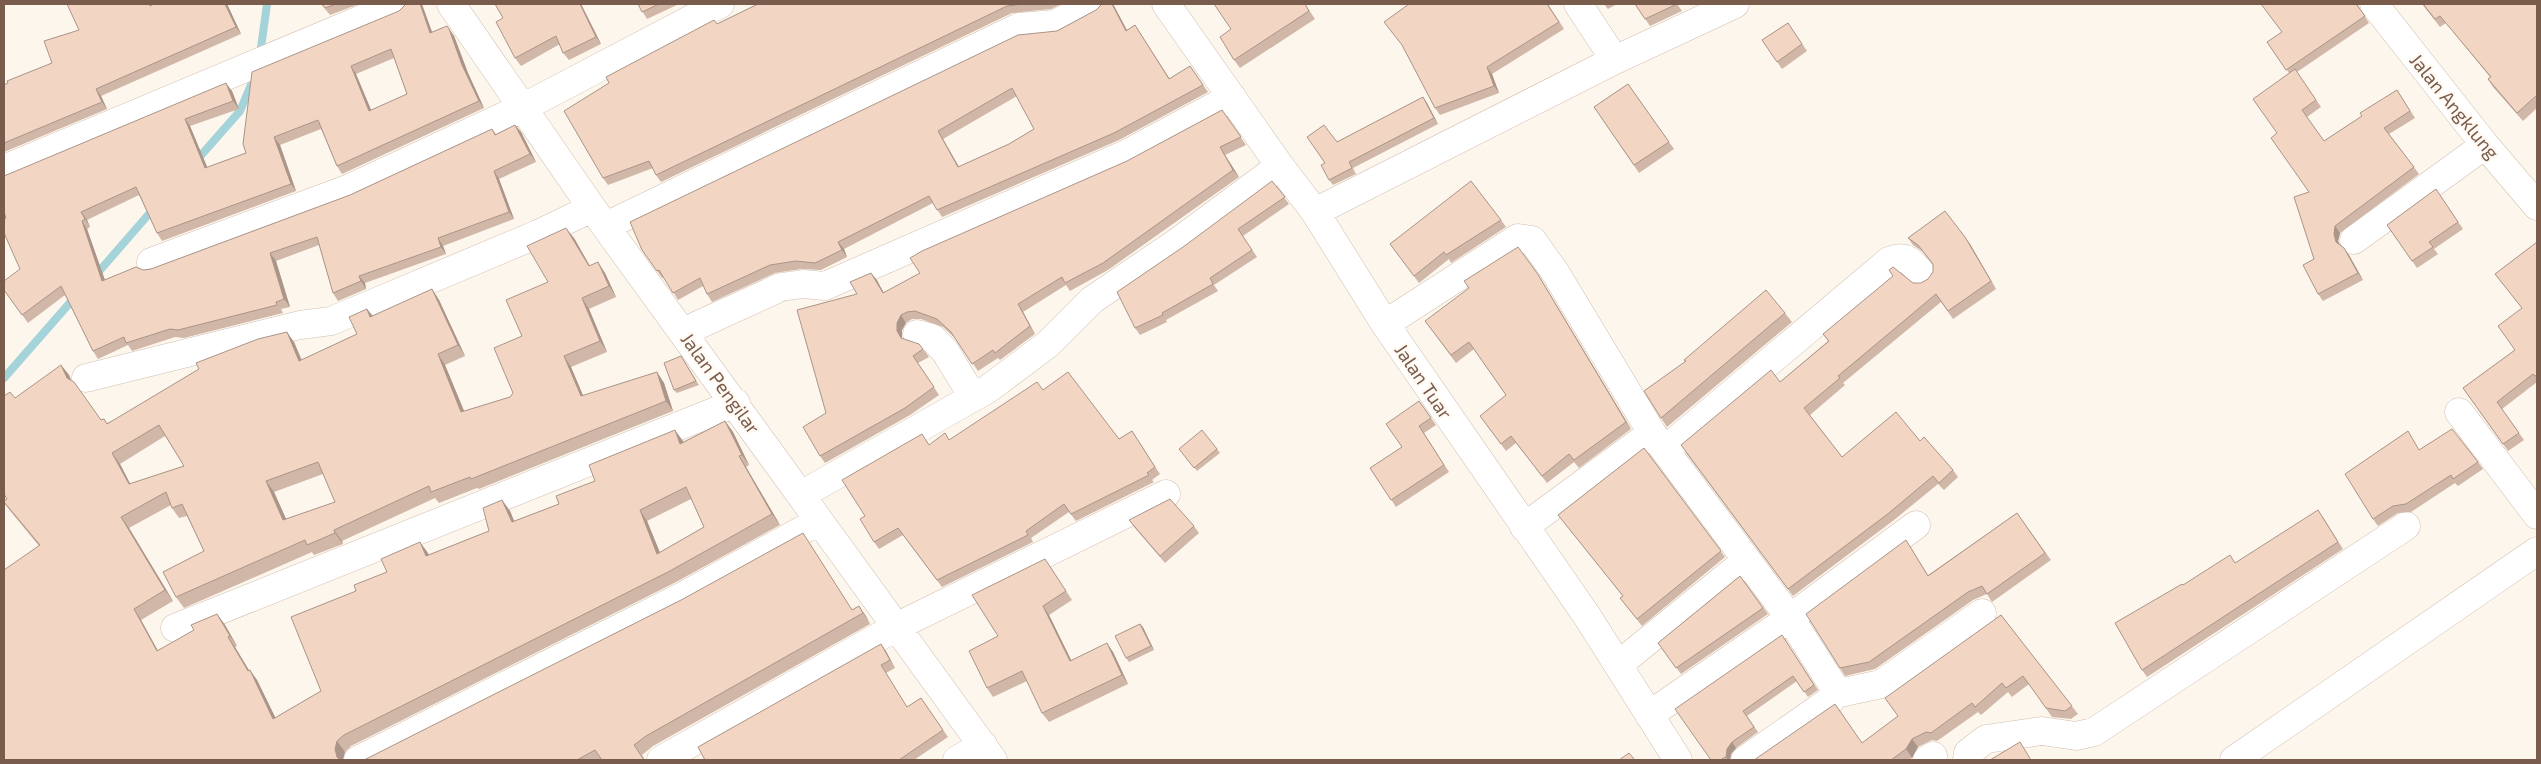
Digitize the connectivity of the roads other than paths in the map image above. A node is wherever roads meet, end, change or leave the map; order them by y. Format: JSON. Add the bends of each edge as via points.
{"nodes":[{"id":1,"x":398,"y":4,"type":"edge"},
{"id":2,"x":451,"y":4,"type":"edge"},
{"id":3,"x":720,"y":4,"type":"edge"},
{"id":4,"x":1094,"y":4,"type":"edge"},
{"id":5,"x":1166,"y":4,"type":"edge"},
{"id":6,"x":1578,"y":4,"type":"edge"},
{"id":7,"x":1735,"y":4,"type":"edge"},
{"id":8,"x":2374,"y":4,"type":"edge"},
{"id":9,"x":1615,"y":60,"type":"junction"},
{"id":10,"x":1232,"y":97,"type":"junction"},
{"id":11,"x":524,"y":107,"type":"junction"},
{"id":12,"x":2485,"y":145,"type":"junction"},
{"id":13,"x":1280,"y":166,"type":"junction"},
{"id":14,"x":4,"y":169,"type":"edge"},
{"id":15,"x":2537,"y":206,"type":"edge"},
{"id":16,"x":1315,"y":212,"type":"junction"},
{"id":17,"x":599,"y":216,"type":"junction"},
{"id":18,"x":2354,"y":240,"type":"dead end"},
{"id":19,"x":151,"y":262,"type":"dead end"},
{"id":20,"x":1923,"y":275,"type":"dead end"},
{"id":21,"x":1385,"y":324,"type":"junction"},
{"id":22,"x":684,"y":332,"type":"junction"},
{"id":23,"x":917,"y":334,"type":"dead end"},
{"id":24,"x":86,"y":378,"type":"dead end"},
{"id":25,"x":973,"y":397,"type":"junction"},
{"id":26,"x":736,"y":403,"type":"junction"},
{"id":27,"x":2460,"y":412,"type":"dead end"},
{"id":28,"x":1659,"y":441,"type":"junction"},
{"id":29,"x":1166,"y":494,"type":"dead end"},
{"id":30,"x":801,"y":495,"type":"junction"},
{"id":31,"x":2537,"y":515,"type":"edge"},
{"id":32,"x":819,"y":521,"type":"junction"},
{"id":33,"x":1916,"y":526,"type":"dead end"},
{"id":34,"x":2406,"y":526,"type":"dead end"},
{"id":35,"x":1524,"y":527,"type":"junction"},
{"id":36,"x":2537,"y":551,"type":"edge"},
{"id":37,"x":1747,"y":560,"type":"junction"},
{"id":38,"x":1982,"y":613,"type":"dead end"},
{"id":39,"x":1790,"y":618,"type":"junction"},
{"id":40,"x":898,"y":626,"type":"junction"},
{"id":41,"x":175,"y":628,"type":"dead end"},
{"id":42,"x":1618,"y":665,"type":"junction"},
{"id":43,"x":1835,"y":694,"type":"junction"},
{"id":44,"x":1649,"y":715,"type":"junction"},
{"id":45,"x":988,"y":753,"type":"edge"},
{"id":46,"x":358,"y":760,"type":"edge"},
{"id":47,"x":661,"y":760,"type":"edge"},
{"id":48,"x":958,"y":760,"type":"edge"},
{"id":49,"x":1678,"y":760,"type":"edge"},
{"id":50,"x":1745,"y":760,"type":"edge"},
{"id":51,"x":1967,"y":760,"type":"edge"},
{"id":52,"x":2234,"y":760,"type":"edge"}],
"edges":[{"from":1,"to":14,"type":"street"},
{"from":2,"to":11,"type":"street","name":"Jalan Pengilar"},
{"from":3,"to":11,"type":"street"},
{"from":4,"to":17,"type":"street","via":[[1055,24],[1019,26]]},
{"from":5,"to":10,"type":"street","name":"Jalan Tuar"},
{"from":6,"to":9,"type":"street"},
{"from":7,"to":9,"type":"street"},
{"from":8,"to":12,"type":"street","name":"Jalan Angklung"},
{"from":9,"to":16,"type":"street"},
{"from":10,"to":13,"type":"street","name":"Jalan Tuar"},
{"from":10,"to":22,"type":"street","via":[[1126,154],[826,286],[781,287]]},
{"from":11,"to":17,"type":"street","name":"Jalan Pengilar"},
{"from":11,"to":19,"type":"street","via":[[350,188]]},
{"from":12,"to":15,"type":"street","name":"Jalan Angklung"},
{"from":12,"to":18,"type":"street"},
{"from":13,"to":16,"type":"street","name":"Jalan Tuar"},
{"from":13,"to":25,"type":"street","via":[[1092,300],[1048,344]]},
{"from":16,"to":21,"type":"street","name":"Jalan Tuar"},
{"from":17,"to":22,"type":"street","name":"Jalan Pengilar"},
{"from":17,"to":24,"type":"street","via":[[529,238],[331,321],[300,325]]},
{"from":20,"to":28,"type":"street","via":[[1906,258],[1890,261]]},
{"from":21,"to":28,"type":"street","via":[[1518,238],[1532,240]]},
{"from":21,"to":35,"type":"street","name":"Jalan Tuar"},
{"from":22,"to":26,"type":"street","name":"Jalan Pengilar"},
{"from":23,"to":25,"type":"street","via":[[932,338],[945,351]]},
{"from":25,"to":30,"type":"street"},
{"from":26,"to":30,"type":"street","name":"Jalan Pengilar"},
{"from":26,"to":41,"type":"street"},
{"from":27,"to":31,"type":"street"},
{"from":28,"to":35,"type":"street"},
{"from":28,"to":37,"type":"street"},
{"from":29,"to":40,"type":"street"},
{"from":30,"to":32,"type":"street","name":"Jalan Pengilar"},
{"from":32,"to":40,"type":"street","name":"Jalan Pengilar"},
{"from":32,"to":46,"type":"street","via":[[683,596]]},
{"from":33,"to":39,"type":"street"},
{"from":34,"to":51,"type":"street","via":[[2094,732],[2076,736],[2042,731],[1986,739],[1968,753]]},
{"from":35,"to":42,"type":"street","name":"Jalan Tuar"},
{"from":36,"to":52,"type":"street"},
{"from":37,"to":39,"type":"street"},
{"from":37,"to":42,"type":"street"},
{"from":38,"to":43,"type":"street","via":[[1881,684]]},
{"from":39,"to":43,"type":"street","via":[[1834,687]]},
{"from":39,"to":44,"type":"street"},
{"from":40,"to":45,"type":"street","name":"Jalan Pengilar"},
{"from":40,"to":47,"type":"street"},
{"from":42,"to":44,"type":"street","name":"Jalan Tuar"},
{"from":43,"to":50,"type":"street"},
{"from":44,"to":49,"type":"street","name":"Jalan Tuar"},
{"from":45,"to":48,"type":"street"}]}
